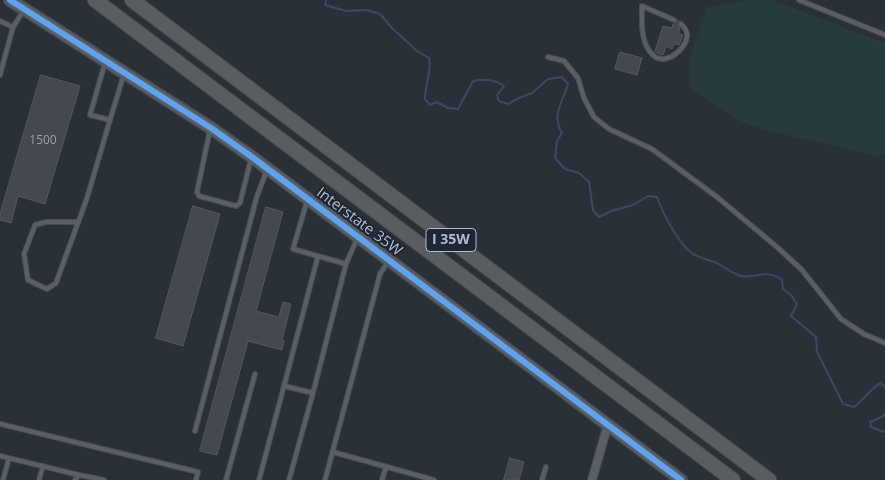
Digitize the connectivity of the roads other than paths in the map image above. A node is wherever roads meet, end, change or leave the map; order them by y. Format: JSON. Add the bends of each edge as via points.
{"nodes":[{"id":1,"x":10,"y":0,"type":"edge"},
{"id":2,"x":95,"y":0,"type":"edge"},
{"id":3,"x":132,"y":0,"type":"edge"},
{"id":4,"x":640,"y":0,"type":"edge"},
{"id":5,"x":799,"y":0,"type":"edge"},
{"id":6,"x":642,"y":6,"type":"junction"},
{"id":7,"x":25,"y":9,"type":"junction"},
{"id":8,"x":674,"y":20,"type":"dead end"},
{"id":9,"x":0,"y":21,"type":"edge"},
{"id":10,"x":681,"y":24,"type":"dead end"},
{"id":11,"x":14,"y":27,"type":"junction"},
{"id":12,"x":885,"y":35,"type":"edge"},
{"id":13,"x":548,"y":57,"type":"dead end"},
{"id":14,"x":106,"y":60,"type":"junction"},
{"id":15,"x":125,"y":73,"type":"junction"},
{"id":16,"x":0,"y":75,"type":"edge"},
{"id":17,"x":110,"y":120,"type":"junction"},
{"id":18,"x":211,"y":128,"type":"junction"},
{"id":19,"x":252,"y":157,"type":"junction"},
{"id":20,"x":267,"y":168,"type":"junction"},
{"id":21,"x":308,"y":198,"type":"junction"},
{"id":22,"x":78,"y":222,"type":"junction"},
{"id":23,"x":358,"y":236,"type":"junction"},
{"id":24,"x":318,"y":256,"type":"junction"},
{"id":25,"x":389,"y":260,"type":"junction"},
{"id":26,"x":346,"y":264,"type":"junction"},
{"id":27,"x":885,"y":343,"type":"edge"},
{"id":28,"x":255,"y":374,"type":"dead end"},
{"id":29,"x":284,"y":386,"type":"junction"},
{"id":30,"x":313,"y":393,"type":"junction"},
{"id":31,"x":0,"y":424,"type":"edge"},
{"id":32,"x":608,"y":424,"type":"junction"},
{"id":33,"x":195,"y":431,"type":"dead end"},
{"id":34,"x":333,"y":452,"type":"junction"},
{"id":35,"x":0,"y":456,"type":"edge"},
{"id":36,"x":9,"y":458,"type":"junction"},
{"id":37,"x":43,"y":466,"type":"junction"},
{"id":38,"x":386,"y":467,"type":"junction"},
{"id":39,"x":546,"y":467,"type":"dead end"},
{"id":40,"x":80,"y":475,"type":"junction"},
{"id":41,"x":3,"y":480,"type":"edge"},
{"id":42,"x":39,"y":480,"type":"edge"},
{"id":43,"x":75,"y":480,"type":"edge"},
{"id":44,"x":104,"y":480,"type":"edge"},
{"id":45,"x":196,"y":480,"type":"edge"},
{"id":46,"x":226,"y":480,"type":"edge"},
{"id":47,"x":259,"y":480,"type":"edge"},
{"id":48,"x":289,"y":480,"type":"edge"},
{"id":49,"x":325,"y":480,"type":"edge"},
{"id":50,"x":382,"y":480,"type":"edge"},
{"id":51,"x":434,"y":480,"type":"edge"},
{"id":52,"x":542,"y":480,"type":"edge"},
{"id":53,"x":592,"y":480,"type":"edge"},
{"id":54,"x":681,"y":480,"type":"edge"},
{"id":55,"x":733,"y":480,"type":"edge"},
{"id":56,"x":770,"y":480,"type":"edge"}],
"edges":[{"from":1,"to":7,"type":"street","name":"Interstate 35W"},
{"from":2,"to":55,"type":"highway","number":"I 35W"},
{"from":3,"to":56,"type":"highway","number":"I 35W"},
{"from":4,"to":6,"type":"lane"},
{"from":5,"to":12,"type":"lane"},
{"from":6,"to":8,"type":"lane"},
{"from":6,"to":10,"type":"lane","via":[[643,33],[650,53],[655,57],[668,59],[681,49],[687,36]]},
{"from":7,"to":11,"type":"lane"},
{"from":7,"to":14,"type":"street","name":"Interstate 35W"},
{"from":9,"to":11,"type":"lane"},
{"from":11,"to":16,"type":"lane"},
{"from":13,"to":27,"type":"lane","via":[[564,61],[578,78],[594,117],[609,129],[652,149],[717,197],[802,270],[841,319]]},
{"from":14,"to":15,"type":"street","name":"Interstate 35W"},
{"from":14,"to":17,"type":"lane","via":[[90,115]]},
{"from":15,"to":17,"type":"lane"},
{"from":15,"to":18,"type":"street","name":"Interstate 35W"},
{"from":17,"to":22,"type":"lane"},
{"from":18,"to":19,"type":"street","name":"Interstate 35W"},
{"from":18,"to":19,"type":"lane","via":[[197,192],[199,196],[236,206],[240,203]]},
{"from":19,"to":20,"type":"street","name":"Interstate 35W"},
{"from":20,"to":21,"type":"street","name":"Interstate 35W"},
{"from":20,"to":33,"type":"lane"},
{"from":21,"to":23,"type":"street","name":"Interstate 35W"},
{"from":21,"to":24,"type":"lane","via":[[293,249]]},
{"from":22,"to":22,"type":"lane","via":[[56,283],[47,289],[28,280],[24,254],[35,225]]},
{"from":23,"to":25,"type":"street","name":"Interstate 35W"},
{"from":23,"to":26,"type":"lane"},
{"from":24,"to":26,"type":"lane"},
{"from":24,"to":29,"type":"lane"},
{"from":25,"to":32,"type":"street","name":"Interstate 35W"},
{"from":25,"to":34,"type":"lane","via":[[380,274]]},
{"from":26,"to":30,"type":"lane"},
{"from":28,"to":46,"type":"lane"},
{"from":29,"to":30,"type":"lane"},
{"from":29,"to":47,"type":"lane"},
{"from":30,"to":48,"type":"lane"},
{"from":31,"to":45,"type":"lane","via":[[198,472]]},
{"from":32,"to":53,"type":"street"},
{"from":32,"to":54,"type":"street","name":"Interstate 35W"},
{"from":34,"to":38,"type":"lane"},
{"from":34,"to":49,"type":"lane"},
{"from":35,"to":36,"type":"lane"},
{"from":36,"to":37,"type":"lane"},
{"from":36,"to":41,"type":"lane"},
{"from":37,"to":40,"type":"lane"},
{"from":37,"to":42,"type":"lane"},
{"from":38,"to":50,"type":"lane"},
{"from":38,"to":51,"type":"lane"},
{"from":39,"to":52,"type":"lane"},
{"from":40,"to":43,"type":"lane"},
{"from":40,"to":44,"type":"lane"}]}
